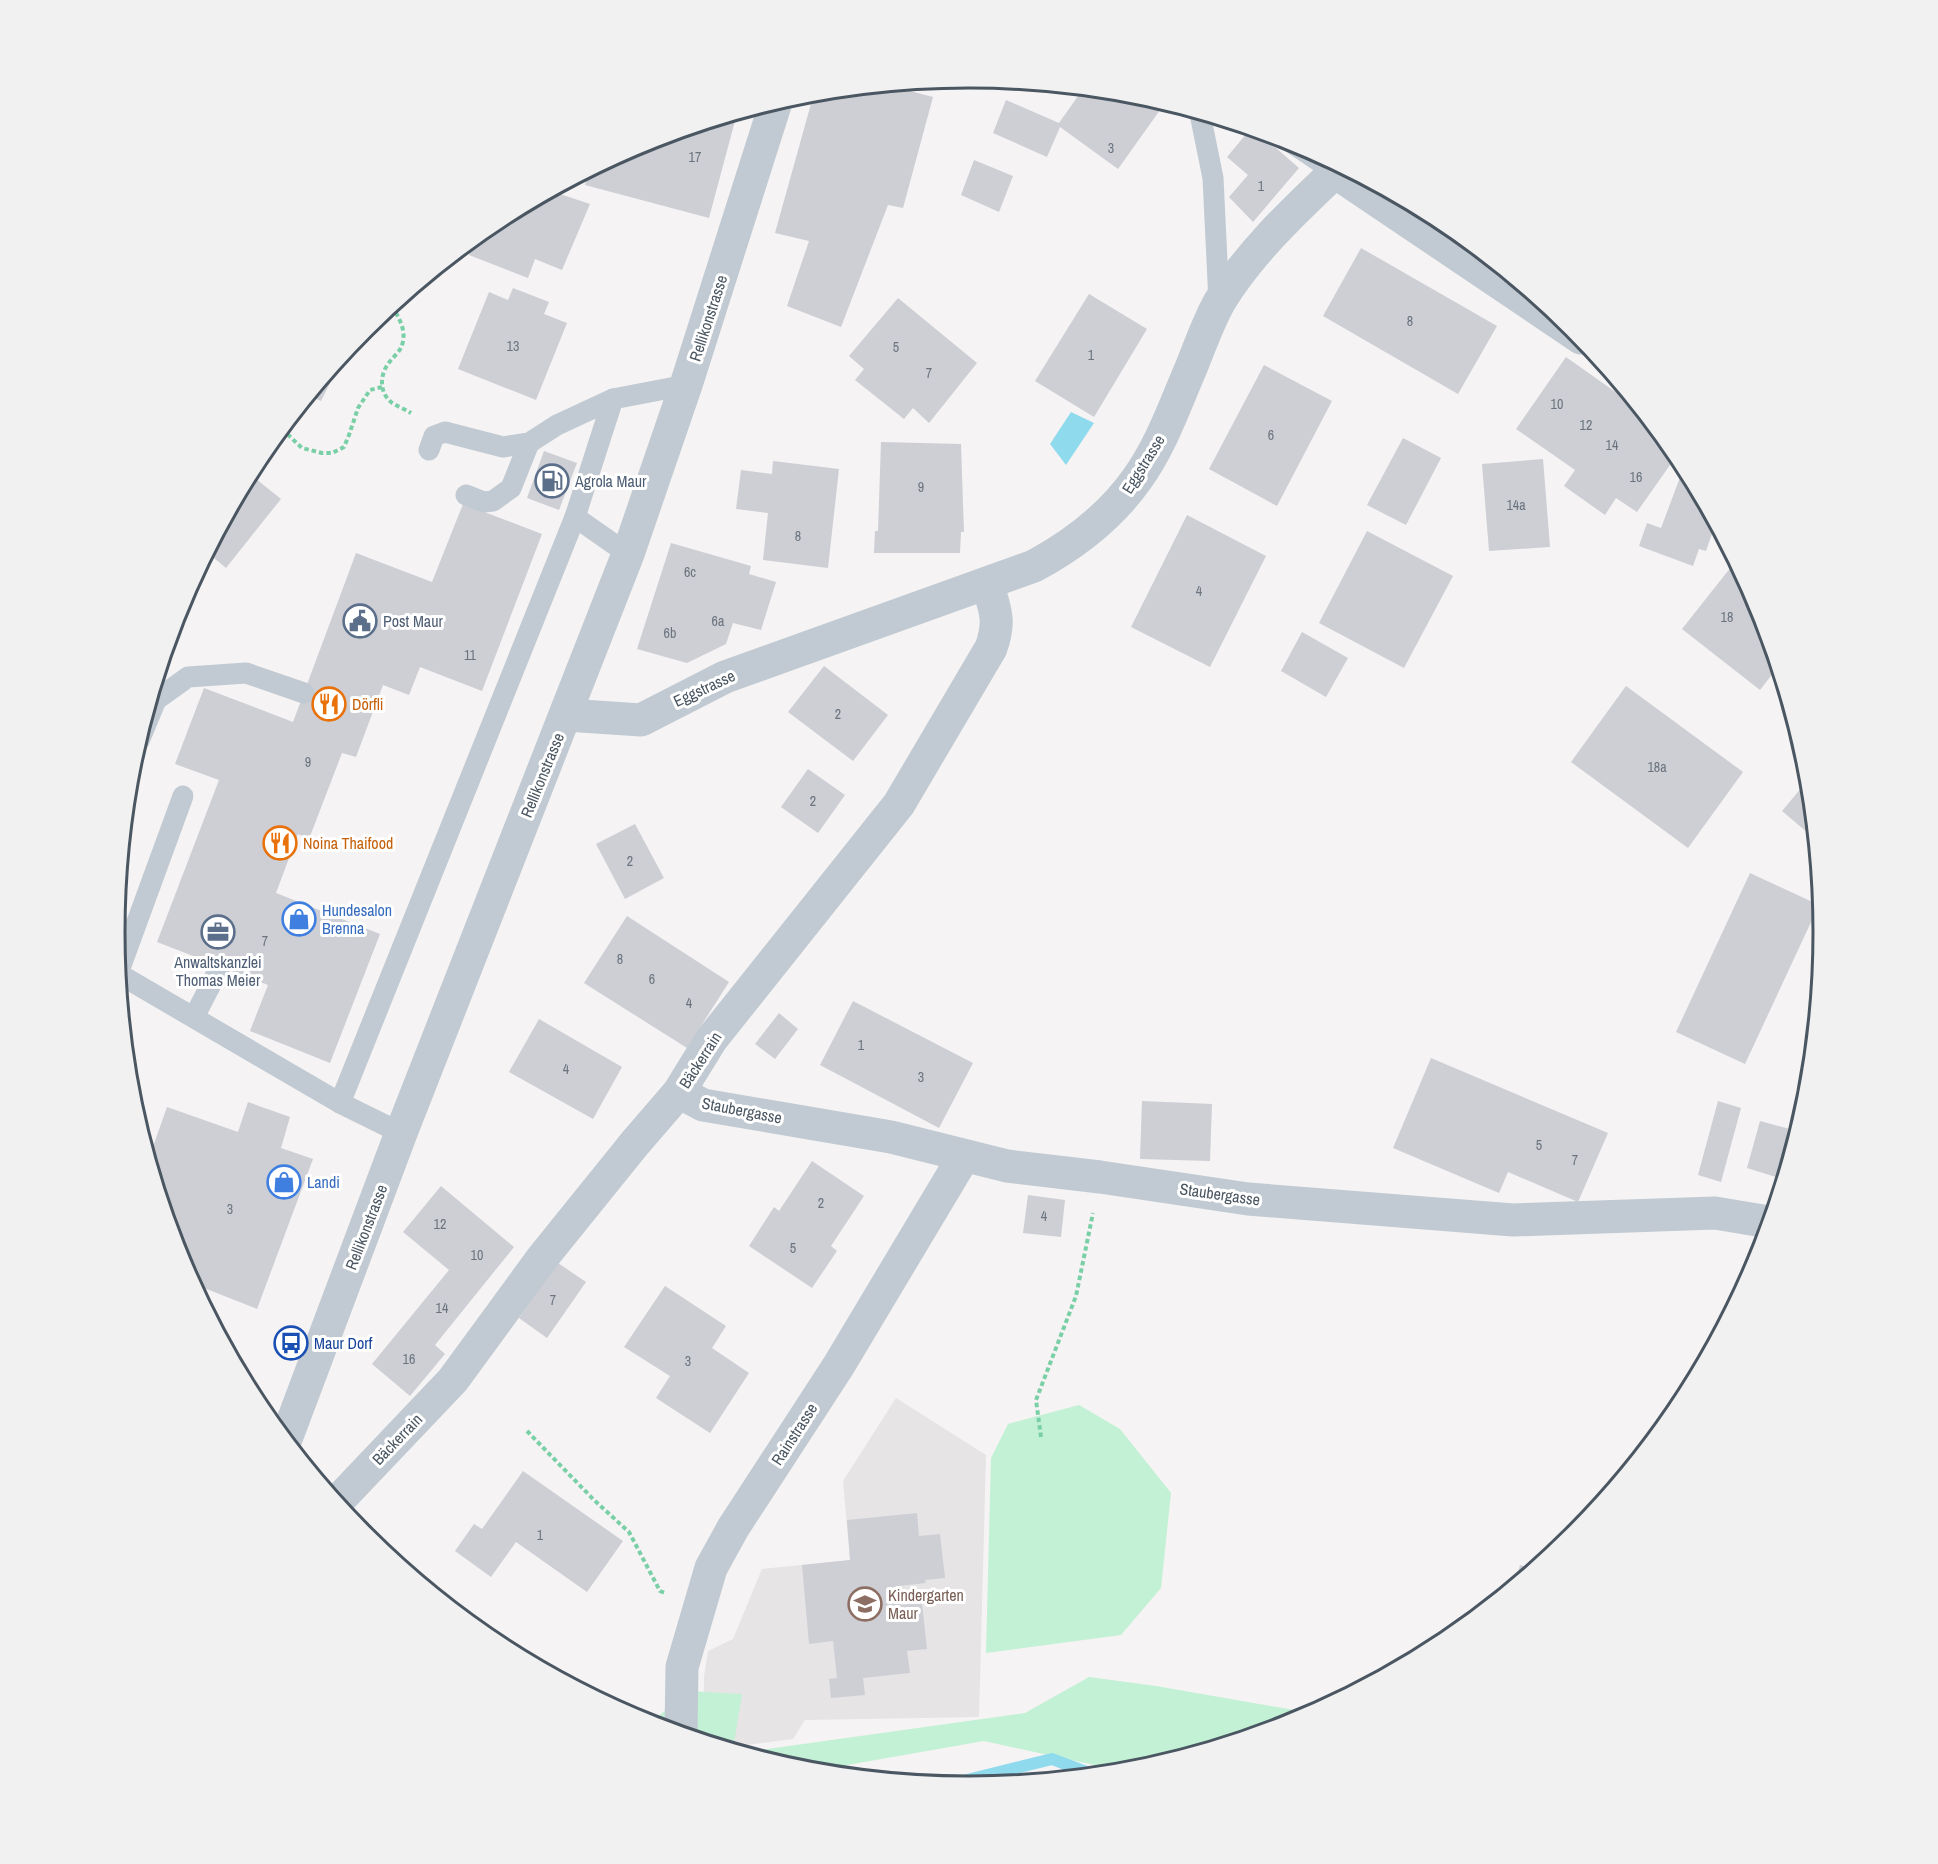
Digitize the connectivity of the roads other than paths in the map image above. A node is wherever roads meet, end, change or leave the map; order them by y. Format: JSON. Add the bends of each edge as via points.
{"nodes":[{"id":1,"x":773,"y":112,"type":"edge"},
{"id":2,"x":1201,"y":121,"type":"edge"},
{"id":3,"x":1330,"y":170,"type":"edge"},
{"id":4,"x":1355,"y":182,"type":"edge"},
{"id":5,"x":1219,"y":303,"type":"junction"},
{"id":6,"x":1530,"y":303,"type":"edge"},
{"id":7,"x":686,"y":386,"type":"junction"},
{"id":8,"x":613,"y":399,"type":"junction"},
{"id":9,"x":530,"y":443,"type":"junction"},
{"id":10,"x":429,"y":450,"type":"dead end"},
{"id":11,"x":466,"y":495,"type":"dead end"},
{"id":12,"x":575,"y":517,"type":"junction"},
{"id":13,"x":628,"y":554,"type":"junction"},
{"id":14,"x":987,"y":583,"type":"junction"},
{"id":15,"x":304,"y":693,"type":"dead end"},
{"id":16,"x":159,"y":698,"type":"edge"},
{"id":17,"x":566,"y":715,"type":"junction"},
{"id":18,"x":183,"y":796,"type":"dead end"},
{"id":19,"x":126,"y":953,"type":"edge"},
{"id":20,"x":220,"y":967,"type":"dead end"},
{"id":21,"x":127,"y":977,"type":"edge"},
{"id":22,"x":194,"y":1017,"type":"junction"},
{"id":23,"x":680,"y":1092,"type":"junction"},
{"id":24,"x":340,"y":1103,"type":"junction"},
{"id":25,"x":401,"y":1133,"type":"junction"},
{"id":26,"x":964,"y":1156,"type":"junction"},
{"id":27,"x":1761,"y":1221,"type":"edge"},
{"id":28,"x":289,"y":1429,"type":"edge"},
{"id":29,"x":343,"y":1496,"type":"edge"},
{"id":30,"x":681,"y":1725,"type":"edge"}],
"edges":[{"from":1,"to":7,"type":"street","name":"Rellikonstrasse"},
{"from":2,"to":5,"type":"lane","via":[[1213,178]]},
{"from":3,"to":5,"type":"street","name":"Eggstrasse","via":[[1252,255]]},
{"from":4,"to":6,"type":"street"},
{"from":5,"to":14,"type":"street","name":"Eggstrasse","via":[[1162,435],[1118,504],[1062,551],[1034,567]]},
{"from":7,"to":8,"type":"lane"},
{"from":7,"to":13,"type":"street","name":"Rellikonstrasse"},
{"from":8,"to":9,"type":"lane","via":[[557,425]]},
{"from":8,"to":12,"type":"lane"},
{"from":9,"to":10,"type":"lane","via":[[503,447],[445,432],[434,436]]},
{"from":9,"to":11,"type":"lane","via":[[511,488],[493,501]]},
{"from":12,"to":13,"type":"lane"},
{"from":12,"to":24,"type":"lane"},
{"from":13,"to":17,"type":"street","name":"Rellikonstrasse"},
{"from":14,"to":17,"type":"street","name":"Eggstrasse","via":[[725,677],[641,720]]},
{"from":14,"to":23,"type":"street","name":"Bäckerrain","via":[[997,631],[991,648],[899,804],[711,1041]]},
{"from":15,"to":16,"type":"lane","via":[[246,673],[188,677]]},
{"from":17,"to":25,"type":"street","name":"Rellikonstrasse"},
{"from":18,"to":19,"type":"lane"},
{"from":20,"to":22,"type":"lane"},
{"from":21,"to":22,"type":"lane"},
{"from":22,"to":24,"type":"lane"},
{"from":23,"to":26,"type":"street","name":"Staubergasse","via":[[703,1105],[891,1137]]},
{"from":23,"to":29,"type":"street","name":"Bäckerrain","via":[[543,1257],[453,1380]]},
{"from":24,"to":25,"type":"lane"},
{"from":25,"to":28,"type":"street","name":"Rellikonstrasse"},
{"from":26,"to":27,"type":"street","name":"Staubergasse","via":[[1007,1166],[1248,1199],[1513,1220],[1715,1213]]},
{"from":26,"to":30,"type":"street","name":"Rainstrasse","via":[[711,1568],[682,1667]]}]}
